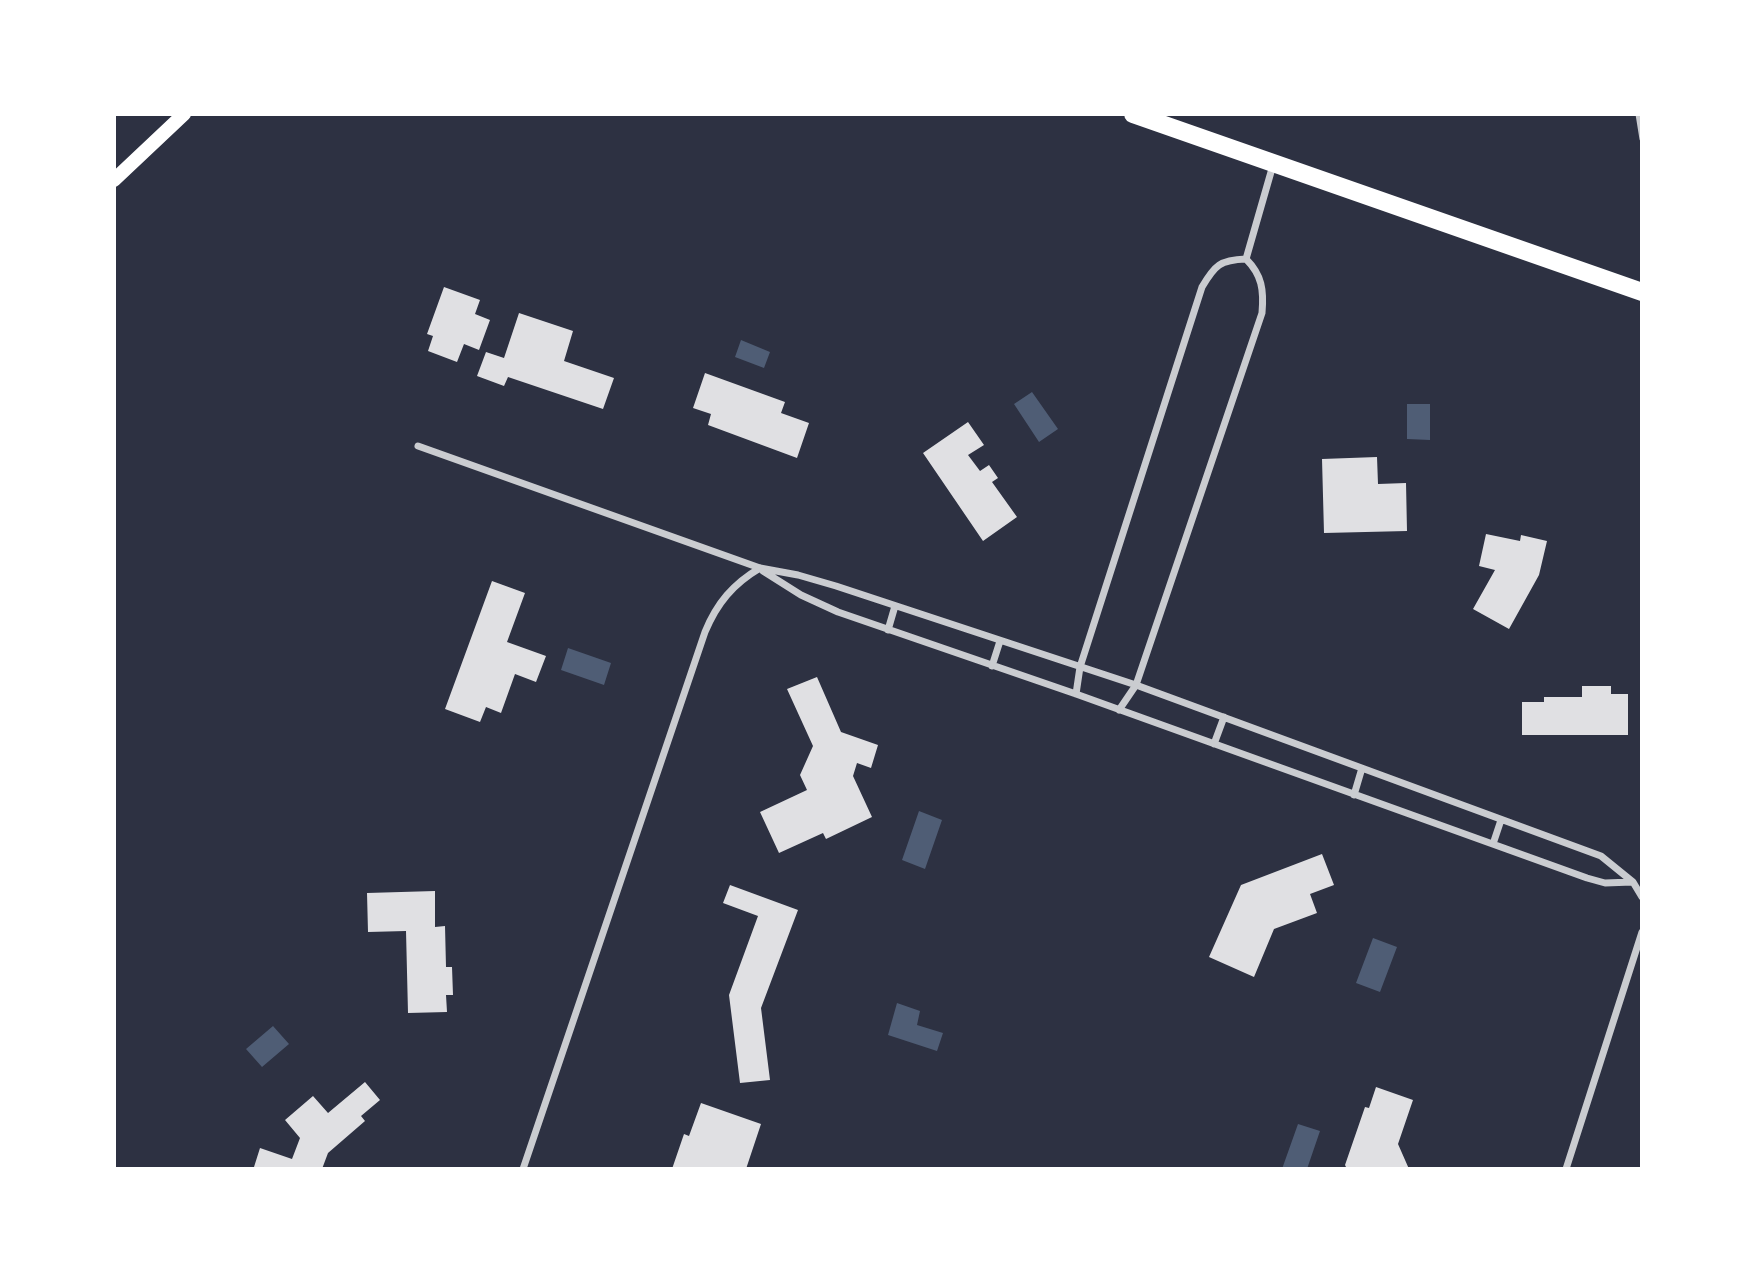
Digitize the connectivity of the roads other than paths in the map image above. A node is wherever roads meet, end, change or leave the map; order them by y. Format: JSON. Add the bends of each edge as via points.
{"nodes":[{"id":1,"x":184,"y":114,"type":"edge"},
{"id":2,"x":1133,"y":114,"type":"edge"},
{"id":3,"x":1638,"y":114,"type":"edge"},
{"id":4,"x":1642,"y":139,"type":"edge"},
{"id":5,"x":1274,"y":163,"type":"junction"},
{"id":6,"x":114,"y":180,"type":"edge"},
{"id":7,"x":1246,"y":259,"type":"junction"},
{"id":8,"x":1642,"y":292,"type":"edge"},
{"id":9,"x":418,"y":446,"type":"dead end"},
{"id":10,"x":760,"y":568,"type":"junction"},
{"id":11,"x":895,"y":606,"type":"junction"},
{"id":12,"x":888,"y":630,"type":"junction"},
{"id":13,"x":1000,"y":640,"type":"junction"},
{"id":14,"x":992,"y":666,"type":"junction"},
{"id":15,"x":1080,"y":667,"type":"junction"},
{"id":16,"x":1136,"y":685,"type":"junction"},
{"id":17,"x":1076,"y":694,"type":"junction"},
{"id":18,"x":1119,"y":710,"type":"junction"},
{"id":19,"x":1224,"y":717,"type":"junction"},
{"id":20,"x":1214,"y":744,"type":"junction"},
{"id":21,"x":1362,"y":768,"type":"junction"},
{"id":22,"x":1354,"y":795,"type":"junction"},
{"id":23,"x":1501,"y":820,"type":"junction"},
{"id":24,"x":1493,"y":844,"type":"junction"},
{"id":25,"x":1633,"y":882,"type":"junction"},
{"id":26,"x":1642,"y":897,"type":"edge"},
{"id":27,"x":1642,"y":932,"type":"edge"},
{"id":28,"x":523,"y":1169,"type":"edge"},
{"id":29,"x":1566,"y":1169,"type":"edge"}],
"edges":[{"from":1,"to":6,"type":"main road"},
{"from":2,"to":5,"type":"main road"},
{"from":3,"to":4,"type":"lane"},
{"from":5,"to":7,"type":"street"},
{"from":5,"to":8,"type":"main road"},
{"from":7,"to":15,"type":"street","via":[[1219,264],[1202,287]]},
{"from":7,"to":16,"type":"street","via":[[1262,282],[1262,313]]},
{"from":9,"to":10,"type":"street"},
{"from":10,"to":11,"type":"street","via":[[798,575]]},
{"from":10,"to":12,"type":"street","via":[[813,601]]},
{"from":10,"to":28,"type":"street","via":[[722,599],[705,632]]},
{"from":11,"to":12,"type":"street"},
{"from":11,"to":13,"type":"street"},
{"from":12,"to":14,"type":"street"},
{"from":13,"to":14,"type":"street"},
{"from":13,"to":15,"type":"street"},
{"from":14,"to":17,"type":"street"},
{"from":15,"to":16,"type":"street"},
{"from":15,"to":17,"type":"street"},
{"from":16,"to":18,"type":"street"},
{"from":16,"to":19,"type":"street"},
{"from":17,"to":18,"type":"street"},
{"from":18,"to":20,"type":"street"},
{"from":19,"to":20,"type":"street"},
{"from":19,"to":21,"type":"street"},
{"from":20,"to":22,"type":"street"},
{"from":21,"to":22,"type":"street"},
{"from":21,"to":23,"type":"street"},
{"from":22,"to":24,"type":"street"},
{"from":23,"to":24,"type":"street"},
{"from":23,"to":25,"type":"street","via":[[1601,856]]},
{"from":24,"to":25,"type":"street","via":[[1605,883]]},
{"from":25,"to":26,"type":"street"},
{"from":27,"to":29,"type":"street"}]}
